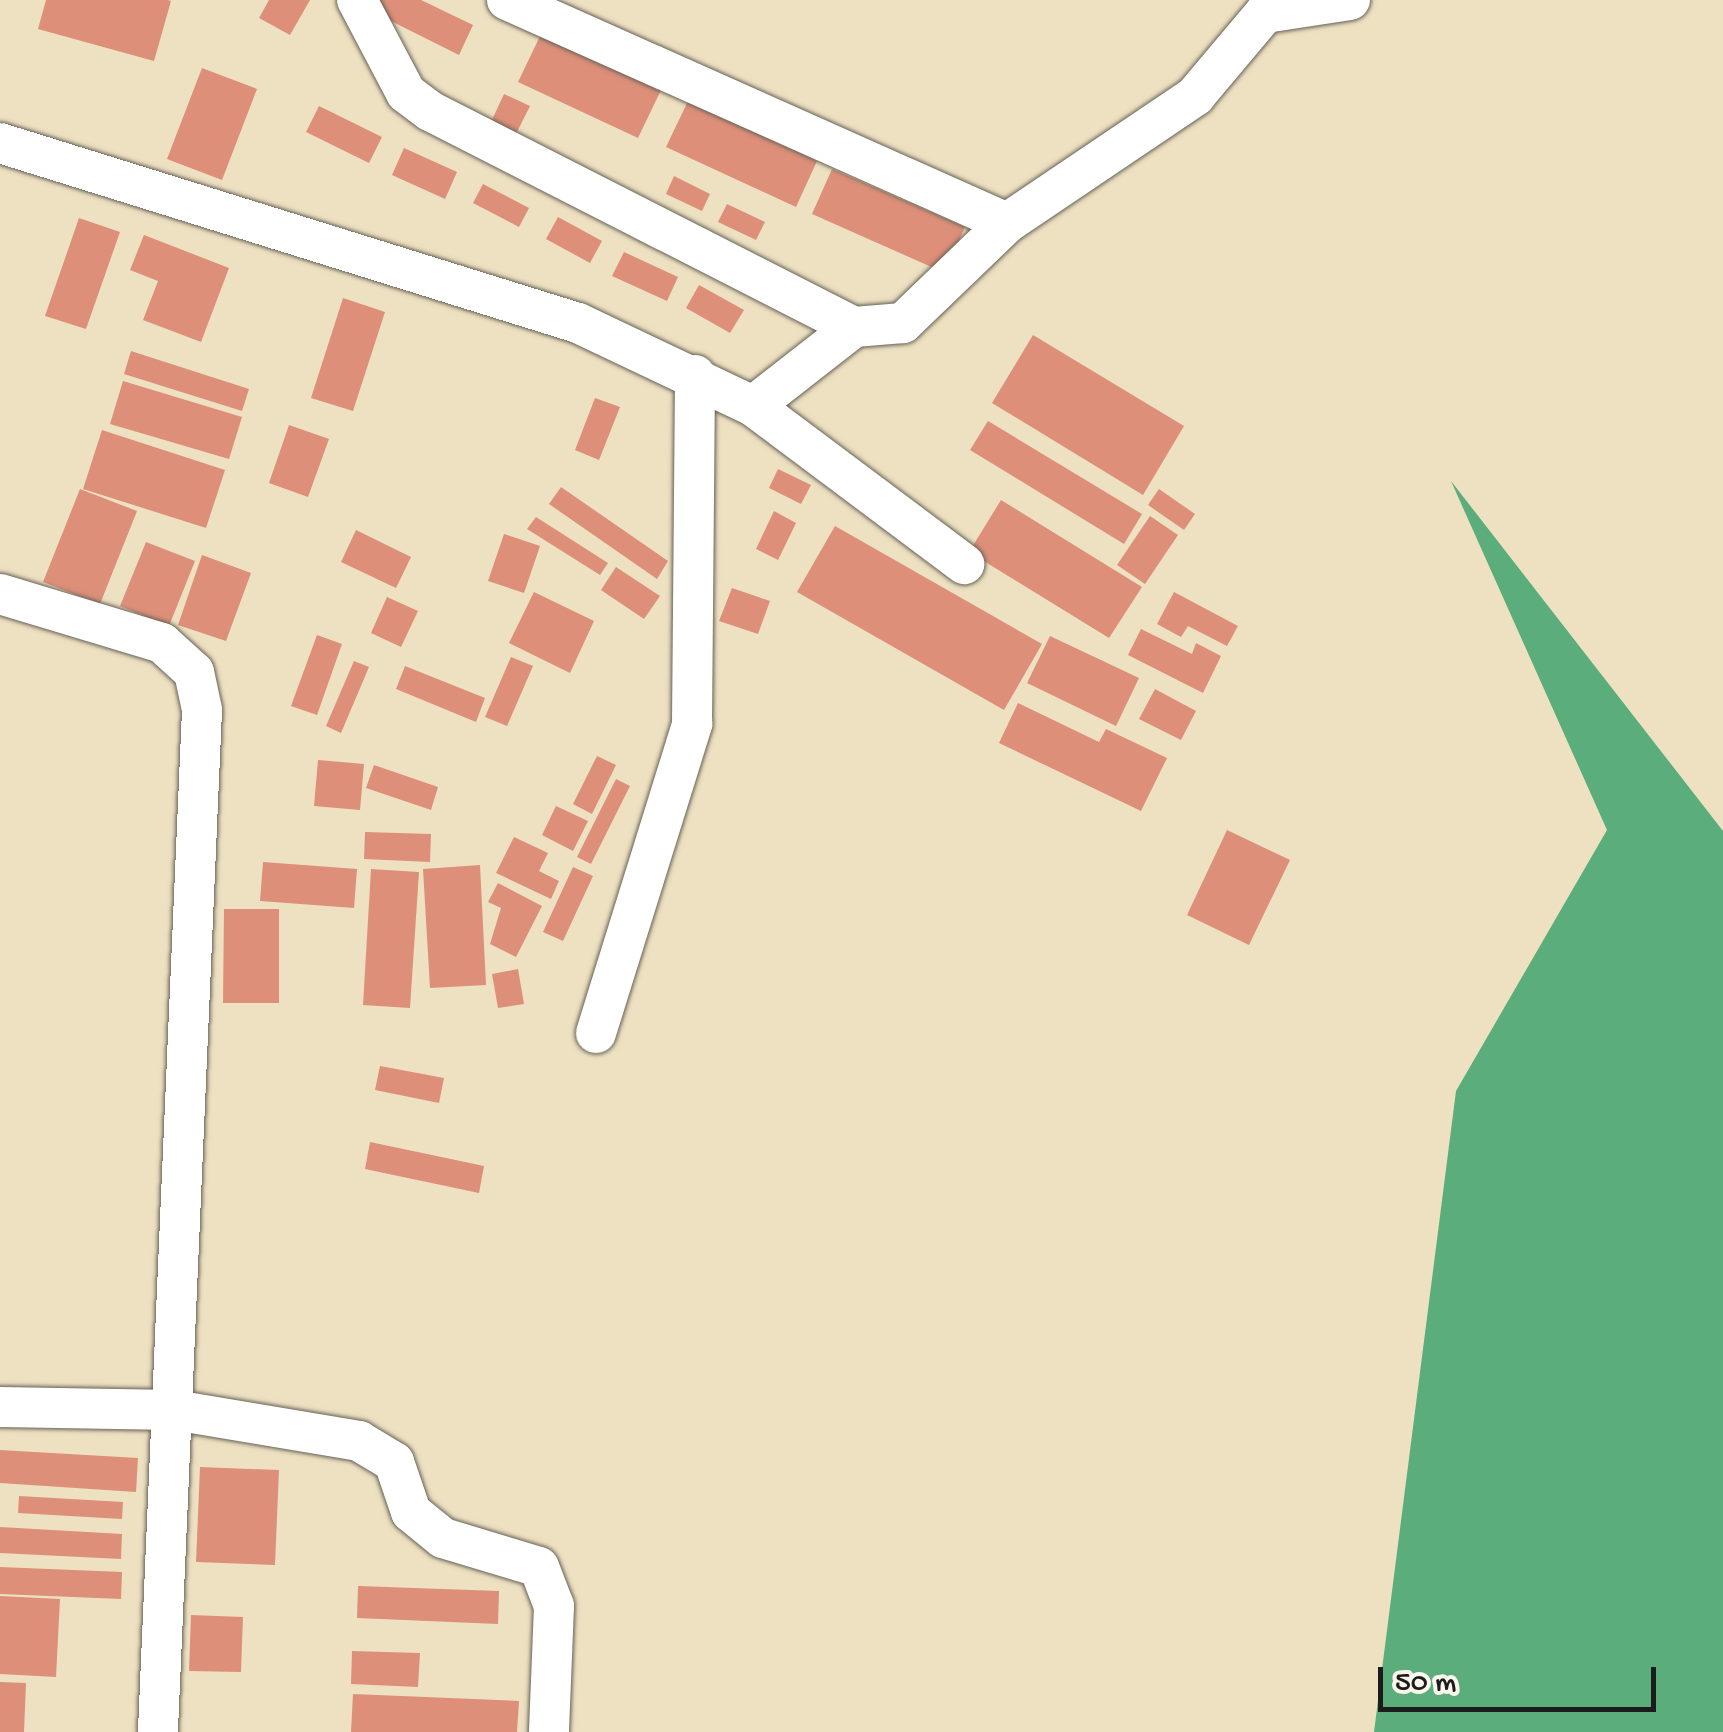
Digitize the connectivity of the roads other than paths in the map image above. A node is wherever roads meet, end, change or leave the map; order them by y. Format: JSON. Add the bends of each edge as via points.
{"nodes":[{"id":1,"x":357,"y":0,"type":"edge"},
{"id":2,"x":508,"y":0,"type":"edge"},
{"id":3,"x":1350,"y":0,"type":"edge"},
{"id":4,"x":0,"y":143,"type":"edge"},
{"id":5,"x":1007,"y":223,"type":"junction"},
{"id":6,"x":854,"y":326,"type":"junction"},
{"id":7,"x":696,"y":375,"type":"junction"},
{"id":8,"x":753,"y":406,"type":"junction"},
{"id":9,"x":964,"y":564,"type":"dead end"},
{"id":10,"x":0,"y":594,"type":"edge"},
{"id":11,"x":596,"y":1032,"type":"dead end"},
{"id":12,"x":0,"y":1407,"type":"edge"},
{"id":13,"x":174,"y":1410,"type":"junction"},
{"id":14,"x":158,"y":1732,"type":"edge"},
{"id":15,"x":549,"y":1732,"type":"edge"}],
"edges":[{"from":1,"to":6,"type":"street","via":[[406,93],[430,111]]},
{"from":2,"to":5,"type":"street"},
{"from":3,"to":5,"type":"street","via":[[1265,13],[1195,96]]},
{"from":4,"to":7,"type":"street","via":[[418,268]]},
{"from":5,"to":6,"type":"street","via":[[903,323]]},
{"from":6,"to":8,"type":"street"},
{"from":7,"to":8,"type":"street"},
{"from":7,"to":11,"type":"street","via":[[692,724]]},
{"from":8,"to":9,"type":"street"},
{"from":10,"to":13,"type":"street","via":[[162,643],[194,672],[202,710]]},
{"from":12,"to":13,"type":"street"},
{"from":13,"to":14,"type":"street"},
{"from":13,"to":15,"type":"street","via":[[359,1440],[394,1462],[411,1512],[443,1538],[539,1566],[554,1606]]}]}
